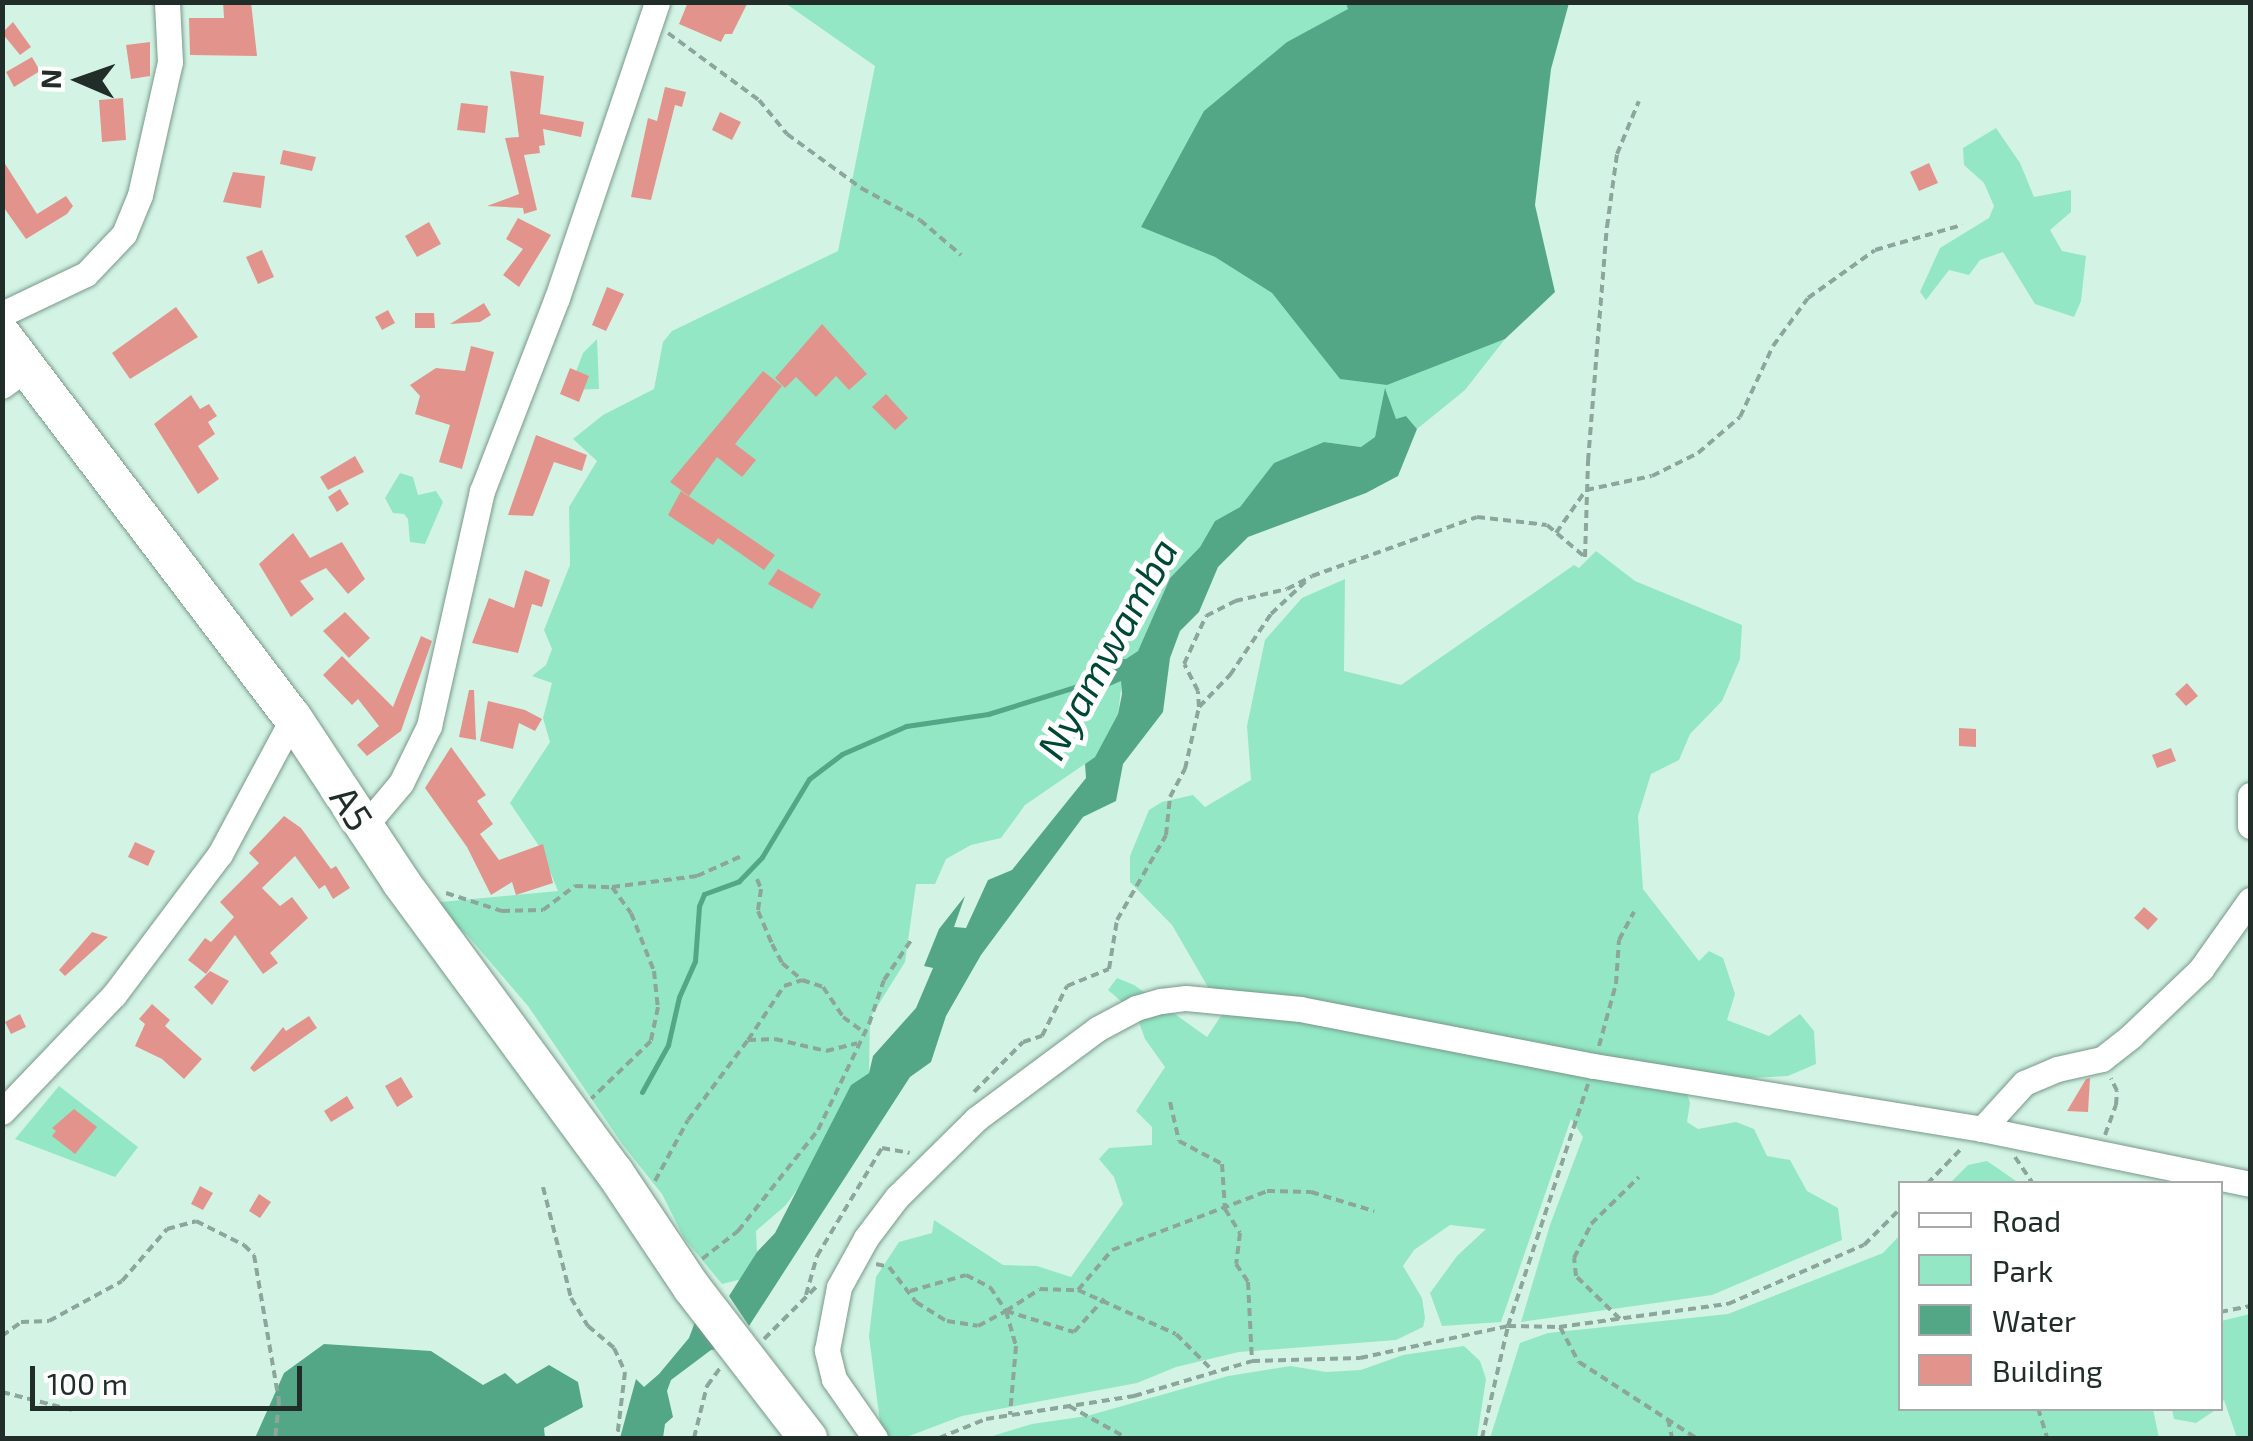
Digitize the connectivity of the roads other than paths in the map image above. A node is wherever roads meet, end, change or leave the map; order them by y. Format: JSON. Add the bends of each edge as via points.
{"nodes":[{"id":1,"x":167,"y":2,"type":"edge"},
{"id":2,"x":656,"y":2,"type":"edge"},
{"id":3,"x":2,"y":314,"type":"edge"},
{"id":4,"x":2,"y":335,"type":"edge"},
{"id":5,"x":15,"y":377,"type":"edge"},
{"id":6,"x":292,"y":718,"type":"junction"},
{"id":7,"x":2250,"y":795,"type":"edge"},
{"id":8,"x":2250,"y":826,"type":"edge"},
{"id":9,"x":364,"y":827,"type":"junction"},
{"id":10,"x":2250,"y":900,"type":"edge"},
{"id":11,"x":2,"y":1112,"type":"edge"},
{"id":12,"x":1982,"y":1129,"type":"junction"},
{"id":13,"x":2250,"y":1184,"type":"edge"},
{"id":14,"x":808,"y":1438,"type":"edge"},
{"id":15,"x":876,"y":1438,"type":"edge"}],
"edges":[{"from":1,"to":3,"type":"street","via":[[170,62],[140,195],[124,234],[86,274]]},
{"from":2,"to":9,"type":"street","via":[[557,298],[482,491],[429,726],[400,783]]},
{"from":4,"to":5,"type":"highway","name":"A5","number":"A5"},
{"from":5,"to":6,"type":"highway","name":"A5","number":"A5"},
{"from":6,"to":9,"type":"highway","name":"A5","number":"A5"},
{"from":6,"to":11,"type":"street","via":[[220,854],[114,995]]},
{"from":7,"to":8,"type":"street"},
{"from":9,"to":14,"type":"highway","name":"A5","number":"A5","via":[[687,1281]]},
{"from":10,"to":12,"type":"street","via":[[2201,969],[2102,1058],[2034,1076]]},
{"from":12,"to":13,"type":"street"},
{"from":12,"to":15,"type":"street","via":[[1594,1066],[1300,1009],[1161,1001],[1097,1029],[976,1119],[897,1197],[854,1260],[839,1286],[827,1350],[834,1379]]}]}
